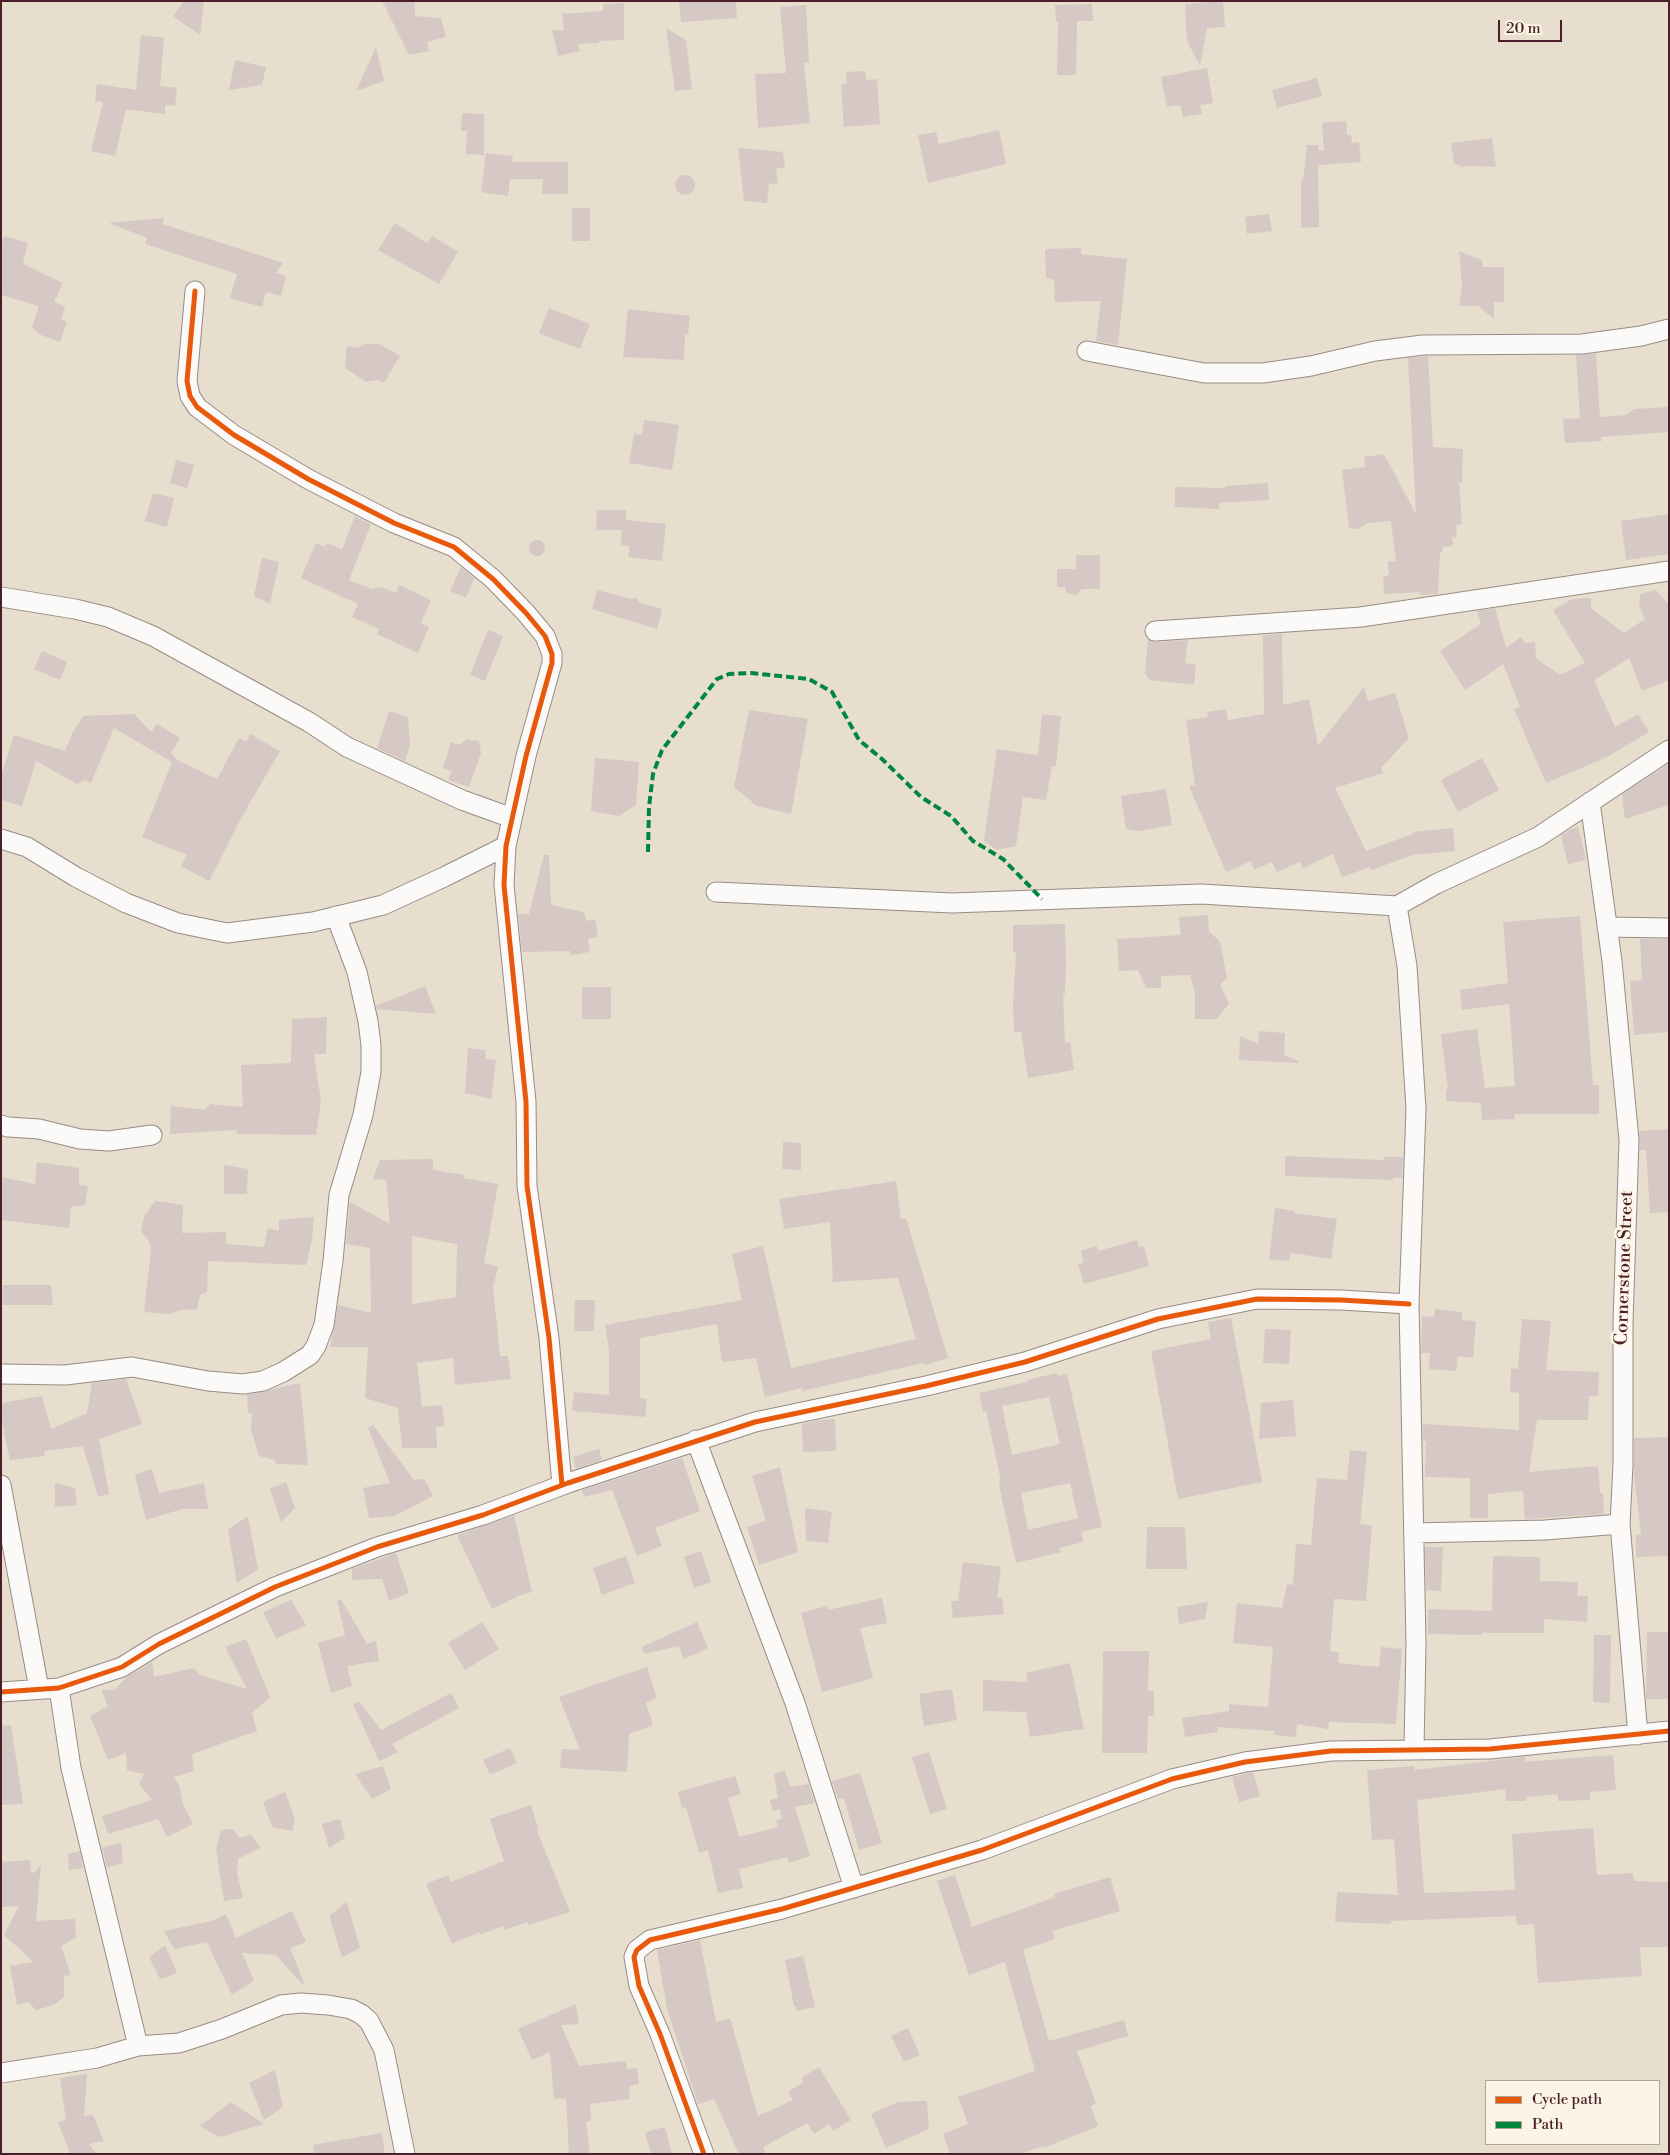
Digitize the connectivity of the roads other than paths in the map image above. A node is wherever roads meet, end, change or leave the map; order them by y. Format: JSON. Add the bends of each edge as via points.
{"nodes":[{"id":1,"x":195,"y":291,"type":"dead end"},
{"id":2,"x":1669,"y":329,"type":"edge"},
{"id":3,"x":1087,"y":351,"type":"dead end"},
{"id":4,"x":1669,"y":571,"type":"edge"},
{"id":5,"x":1,"y":597,"type":"edge"},
{"id":6,"x":1155,"y":631,"type":"dead end"},
{"id":7,"x":1669,"y":750,"type":"edge"},
{"id":8,"x":1590,"y":802,"type":"junction"},
{"id":9,"x":512,"y":818,"type":"junction"},
{"id":10,"x":1,"y":839,"type":"edge"},
{"id":11,"x":506,"y":846,"type":"junction"},
{"id":12,"x":716,"y":892,"type":"dead end"},
{"id":13,"x":1397,"y":906,"type":"junction"},
{"id":14,"x":336,"y":916,"type":"junction"},
{"id":15,"x":1607,"y":927,"type":"junction"},
{"id":16,"x":1669,"y":928,"type":"edge"},
{"id":17,"x":1,"y":1125,"type":"edge"},
{"id":18,"x":152,"y":1135,"type":"dead end"},
{"id":19,"x":1409,"y":1304,"type":"junction"},
{"id":20,"x":1,"y":1374,"type":"edge"},
{"id":21,"x":696,"y":1440,"type":"junction"},
{"id":22,"x":1,"y":1485,"type":"edge"},
{"id":23,"x":562,"y":1485,"type":"junction"},
{"id":24,"x":1620,"y":1524,"type":"junction"},
{"id":25,"x":1414,"y":1534,"type":"junction"},
{"id":26,"x":59,"y":1688,"type":"junction"},
{"id":27,"x":39,"y":1690,"type":"junction"},
{"id":28,"x":1,"y":1692,"type":"edge"},
{"id":29,"x":1669,"y":1731,"type":"edge"},
{"id":30,"x":1638,"y":1735,"type":"junction"},
{"id":31,"x":1414,"y":1750,"type":"junction"},
{"id":32,"x":854,"y":1888,"type":"junction"},
{"id":33,"x":138,"y":2046,"type":"junction"},
{"id":34,"x":1,"y":2073,"type":"edge"},
{"id":35,"x":405,"y":2154,"type":"edge"},
{"id":36,"x":704,"y":2154,"type":"edge"}],
"edges":[{"from":1,"to":9,"type":"street","via":[[187,381],[190,396],[197,407],[234,436],[308,479],[394,523],[454,547],[493,579],[545,636],[552,663]]},
{"from":2,"to":3,"type":"street","via":[[1582,344],[1423,345],[1263,373],[1204,373]]},
{"from":4,"to":6,"type":"street","via":[[1361,617]]},
{"from":5,"to":9,"type":"street","via":[[108,616],[153,636],[348,747],[462,800]]},
{"from":7,"to":8,"type":"street"},
{"from":8,"to":13,"type":"street","via":[[1538,837],[1436,884]]},
{"from":8,"to":15,"type":"street","name":"Cornerstone Street"},
{"from":9,"to":11,"type":"street"},
{"from":10,"to":14,"type":"street","via":[[27,847],[126,903],[178,923],[226,933]]},
{"from":11,"to":14,"type":"street","via":[[383,905]]},
{"from":11,"to":23,"type":"street","via":[[504,885],[526,1102],[527,1186],[549,1338]]},
{"from":12,"to":13,"type":"street","via":[[952,903],[1201,894]]},
{"from":13,"to":19,"type":"street","via":[[1407,966],[1416,1110]]},
{"from":14,"to":20,"type":"street","via":[[357,972],[372,1045],[363,1115],[339,1195],[324,1326],[310,1355],[263,1381],[244,1384],[132,1367],[65,1375]]},
{"from":15,"to":16,"type":"street"},
{"from":15,"to":24,"type":"street","name":"Cornerstone Street","via":[[1629,1140]]},
{"from":17,"to":18,"type":"street","via":[[109,1141]]},
{"from":19,"to":21,"type":"street","via":[[1257,1299],[1158,1319],[1025,1362],[755,1422]]},
{"from":19,"to":25,"type":"street"},
{"from":21,"to":23,"type":"street"},
{"from":21,"to":32,"type":"street","via":[[795,1703]]},
{"from":22,"to":27,"type":"street"},
{"from":23,"to":26,"type":"street","via":[[483,1515],[377,1547],[275,1586],[159,1644],[122,1667]]},
{"from":24,"to":25,"type":"street"},
{"from":24,"to":30,"type":"street","name":"Cornerstone Street"},
{"from":25,"to":31,"type":"street"},
{"from":26,"to":27,"type":"street"},
{"from":26,"to":33,"type":"street","via":[[72,1768]]},
{"from":27,"to":28,"type":"street"},
{"from":29,"to":30,"type":"street"},
{"from":30,"to":31,"type":"street","via":[[1490,1749]]},
{"from":31,"to":32,"type":"street","via":[[1330,1751],[1246,1762],[1172,1779],[982,1850]]},
{"from":32,"to":36,"type":"street","via":[[782,1909],[650,1940],[637,1950],[634,1963],[639,1986]]},
{"from":33,"to":34,"type":"street","via":[[96,2058]]},
{"from":33,"to":35,"type":"street","via":[[179,2043],[281,2005],[301,2003],[351,2009],[369,2021],[384,2050]]}]}
